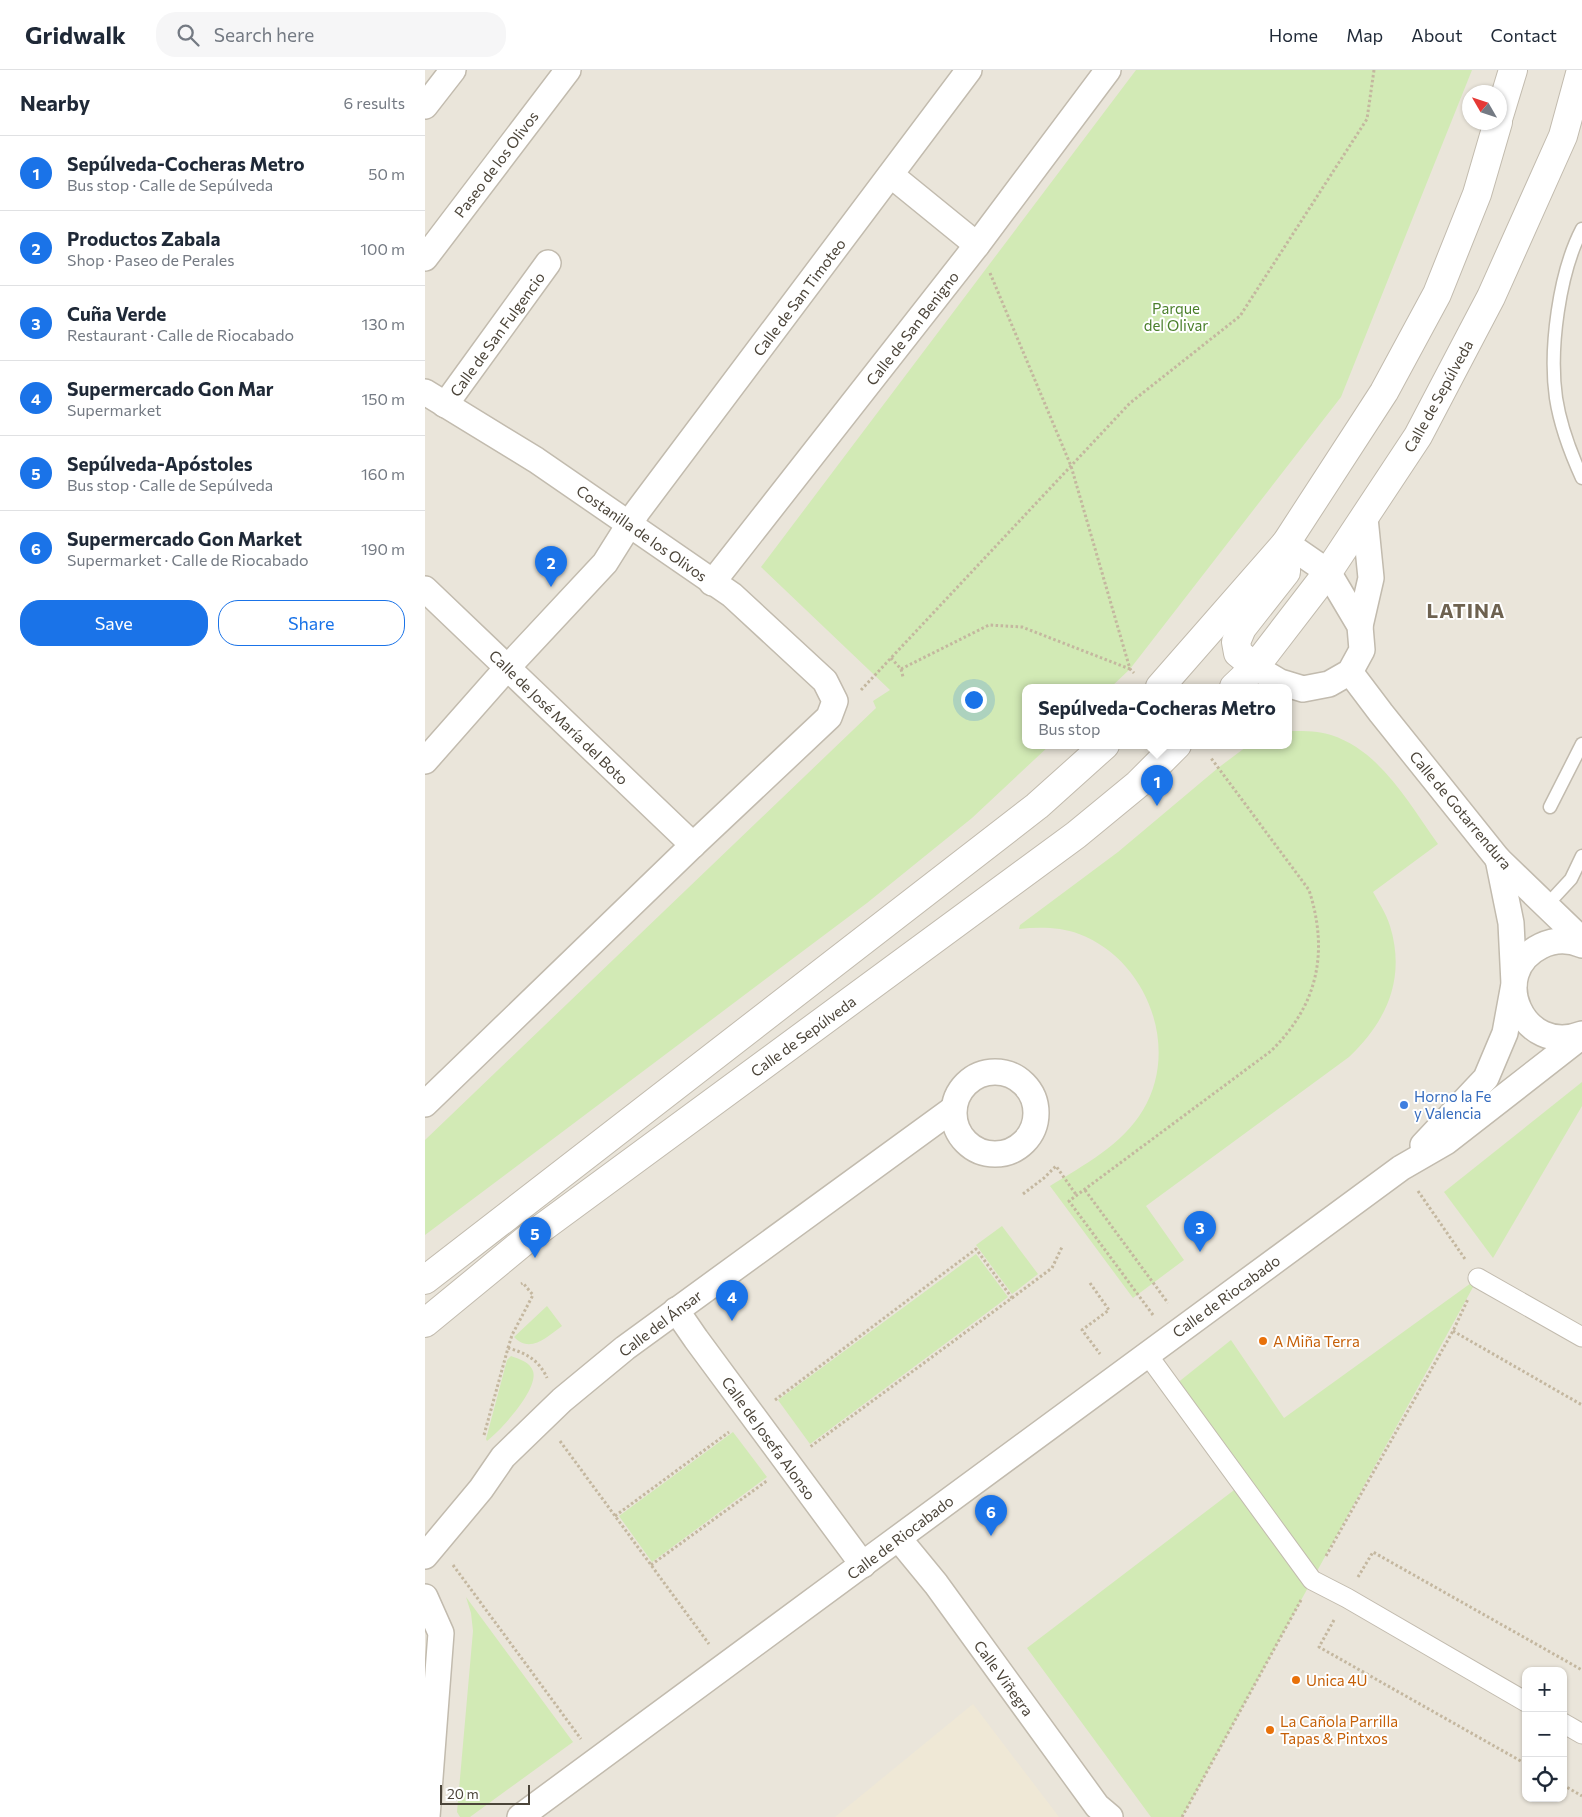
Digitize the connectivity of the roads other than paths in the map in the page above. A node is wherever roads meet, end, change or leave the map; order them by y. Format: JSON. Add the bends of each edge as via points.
{"nodes":[{"id":1,"x":453,"y":70,"type":"edge"},
{"id":2,"x":568,"y":70,"type":"edge"},
{"id":3,"x":969,"y":70,"type":"edge"},
{"id":4,"x":1108,"y":70,"type":"edge"},
{"id":5,"x":1513,"y":70,"type":"edge"},
{"id":6,"x":1581,"y":70,"type":"edge"},
{"id":7,"x":1507,"y":90,"type":"edge"},
{"id":8,"x":425,"y":106,"type":"edge"},
{"id":9,"x":1496,"y":130,"type":"edge"},
{"id":10,"x":891,"y":175,"type":"junction"},
{"id":11,"x":1582,"y":229,"type":"edge"},
{"id":12,"x":977,"y":245,"type":"junction"},
{"id":13,"x":425,"y":258,"type":"edge"},
{"id":14,"x":548,"y":264,"type":"dead end"},
{"id":15,"x":435,"y":399,"type":"edge"},
{"id":16,"x":1582,"y":478,"type":"edge"},
{"id":17,"x":1365,"y":518,"type":"junction"},
{"id":18,"x":630,"y":524,"type":"junction"},
{"id":19,"x":1286,"y":543,"type":"junction"},
{"id":20,"x":1328,"y":572,"type":"junction"},
{"id":21,"x":712,"y":582,"type":"junction"},
{"id":22,"x":425,"y":589,"type":"edge"},
{"id":23,"x":1360,"y":626,"type":"junction"},
{"id":24,"x":1255,"y":667,"type":"junction"},
{"id":25,"x":507,"y":668,"type":"junction"},
{"id":26,"x":1350,"y":672,"type":"junction"},
{"id":27,"x":1163,"y":684,"type":"edge"},
{"id":28,"x":1237,"y":684,"type":"edge"},
{"id":29,"x":1287,"y":684,"type":"edge"},
{"id":30,"x":1292,"y":686,"type":"edge"},
{"id":31,"x":1582,"y":744,"type":"edge"},
{"id":32,"x":1101,"y":749,"type":"edge"},
{"id":33,"x":1173,"y":749,"type":"edge"},
{"id":34,"x":425,"y":761,"type":"edge"},
{"id":35,"x":1550,"y":807,"type":"dead end"},
{"id":36,"x":693,"y":845,"type":"junction"},
{"id":37,"x":1582,"y":856,"type":"edge"},
{"id":38,"x":1498,"y":859,"type":"junction"},
{"id":39,"x":1546,"y":906,"type":"junction"},
{"id":40,"x":1582,"y":940,"type":"edge"},
{"id":41,"x":1582,"y":944,"type":"edge"},
{"id":42,"x":1514,"y":984,"type":"junction"},
{"id":43,"x":1582,"y":1035,"type":"edge"},
{"id":44,"x":425,"y":1104,"type":"edge"},
{"id":45,"x":953,"y":1109,"type":"dead end"},
{"id":46,"x":1401,"y":1168,"type":"junction"},
{"id":47,"x":1478,"y":1278,"type":"road end"},
{"id":48,"x":425,"y":1280,"type":"edge"},
{"id":49,"x":676,"y":1310,"type":"junction"},
{"id":50,"x":425,"y":1323,"type":"edge"},
{"id":51,"x":1582,"y":1337,"type":"edge"},
{"id":52,"x":1147,"y":1354,"type":"junction"},
{"id":53,"x":899,"y":1538,"type":"junction"},
{"id":54,"x":437,"y":1558,"type":"edge"},
{"id":55,"x":863,"y":1565,"type":"junction"},
{"id":56,"x":425,"y":1597,"type":"edge"},
{"id":57,"x":1522,"y":1700,"type":"edge"},
{"id":58,"x":1567,"y":1725,"type":"edge"},
{"id":59,"x":1582,"y":1734,"type":"edge"},
{"id":60,"x":427,"y":1817,"type":"edge"},
{"id":61,"x":520,"y":1817,"type":"edge"},
{"id":62,"x":1110,"y":1817,"type":"edge"}],
"edges":[{"from":1,"to":8,"type":"street"},
{"from":2,"to":13,"type":"street","name":"Paseo de los Olivos"},
{"from":3,"to":10,"type":"street","name":"Calle de San Timoteo"},
{"from":4,"to":12,"type":"street","name":"Calle de San Benigno"},
{"from":5,"to":7,"type":"street"},
{"from":6,"to":17,"type":"street","name":"Calle de Sepúlveda","via":[[1563,136],[1491,297],[1418,436]]},
{"from":9,"to":19,"type":"street","via":[[1477,194],[1437,294],[1384,392]]},
{"from":10,"to":12,"type":"street"},
{"from":10,"to":18,"type":"street","name":"Calle de San Timoteo"},
{"from":11,"to":16,"type":"lane","via":[[1559,299],[1555,362],[1556,398]]},
{"from":12,"to":21,"type":"street","name":"Calle de San Benigno"},
{"from":14,"to":15,"type":"street","name":"Calle de San Fulgencio"},
{"from":15,"to":18,"type":"street","name":"Costanilla de los Olivos","via":[[536,460]]},
{"from":17,"to":20,"type":"street","name":"Calle de Sepúlveda"},
{"from":17,"to":23,"type":"street","via":[[1371,578]]},
{"from":18,"to":21,"type":"street","name":"Costanilla de los Olivos"},
{"from":18,"to":25,"type":"street","name":"Calle de San Timoteo","via":[[605,563]]},
{"from":19,"to":20,"type":"street"},
{"from":19,"to":24,"type":"street","via":[[1286,572],[1242,628],[1236,642],[1238,653]]},
{"from":19,"to":27,"type":"street"},
{"from":20,"to":23,"type":"street"},
{"from":20,"to":24,"type":"street","name":"Calle de Sepúlveda"},
{"from":21,"to":36,"type":"street","name":"Costanilla de los Olivos","via":[[732,595],[825,681],[835,701],[829,717]]},
{"from":22,"to":25,"type":"street","name":"Calle de José María del Boto"},
{"from":23,"to":26,"type":"street","via":[[1362,650]]},
{"from":24,"to":28,"type":"street","name":"Calle de Sepúlveda"},
{"from":24,"to":29,"type":"street"},
{"from":25,"to":34,"type":"street","name":"Calle de San Timoteo"},
{"from":25,"to":36,"type":"street","name":"Calle de José María del Boto"},
{"from":26,"to":30,"type":"street","via":[[1329,684],[1303,689]]},
{"from":26,"to":38,"type":"street","name":"Calle de Gotarrendura"},
{"from":31,"to":35,"type":"lane"},
{"from":32,"to":48,"type":"street","via":[[1037,806]]},
{"from":33,"to":50,"type":"street","name":"Calle de Sepúlveda","via":[[1138,784],[1076,835],[527,1239]]},
{"from":36,"to":44,"type":"street"},
{"from":37,"to":39,"type":"lane","via":[[1571,880]]},
{"from":38,"to":39,"type":"street","name":"Calle de Gotarrendura"},
{"from":38,"to":42,"type":"street","name":"Calle de Riocabado","via":[[1511,923]]},
{"from":39,"to":40,"type":"street","name":"Calle de Gotarrendura"},
{"from":41,"to":42,"type":"street","via":[[1571,940],[1551,941],[1533,950],[1520,965]]},
{"from":42,"to":43,"type":"street","via":[[1520,1014],[1530,1025],[1557,1038]]},
{"from":42,"to":46,"type":"street","name":"Calle de Riocabado","via":[[1505,1033],[1486,1078]]},
{"from":43,"to":46,"type":"street","name":"Calle de Riocabado","via":[[1447,1142]]},
{"from":45,"to":49,"type":"street","name":"Calle del Ánsar"},
{"from":46,"to":52,"type":"street","name":"Calle de Riocabado"},
{"from":47,"to":51,"type":"street"},
{"from":49,"to":54,"type":"street","name":"Calle del Ánsar","via":[[569,1394],[503,1457]]},
{"from":49,"to":55,"type":"street","name":"Calle de Josefa Alonso"},
{"from":52,"to":53,"type":"street","name":"Calle de Riocabado"},
{"from":52,"to":57,"type":"street","via":[[1312,1580]]},
{"from":53,"to":55,"type":"street","name":"Calle de Riocabado"},
{"from":53,"to":62,"type":"street","name":"Calle Viñegra","via":[[1097,1806]]},
{"from":55,"to":61,"type":"street","name":"Calle de Riocabado"},
{"from":56,"to":60,"type":"street","via":[[441,1633]]},
{"from":58,"to":59,"type":"street"}]}
